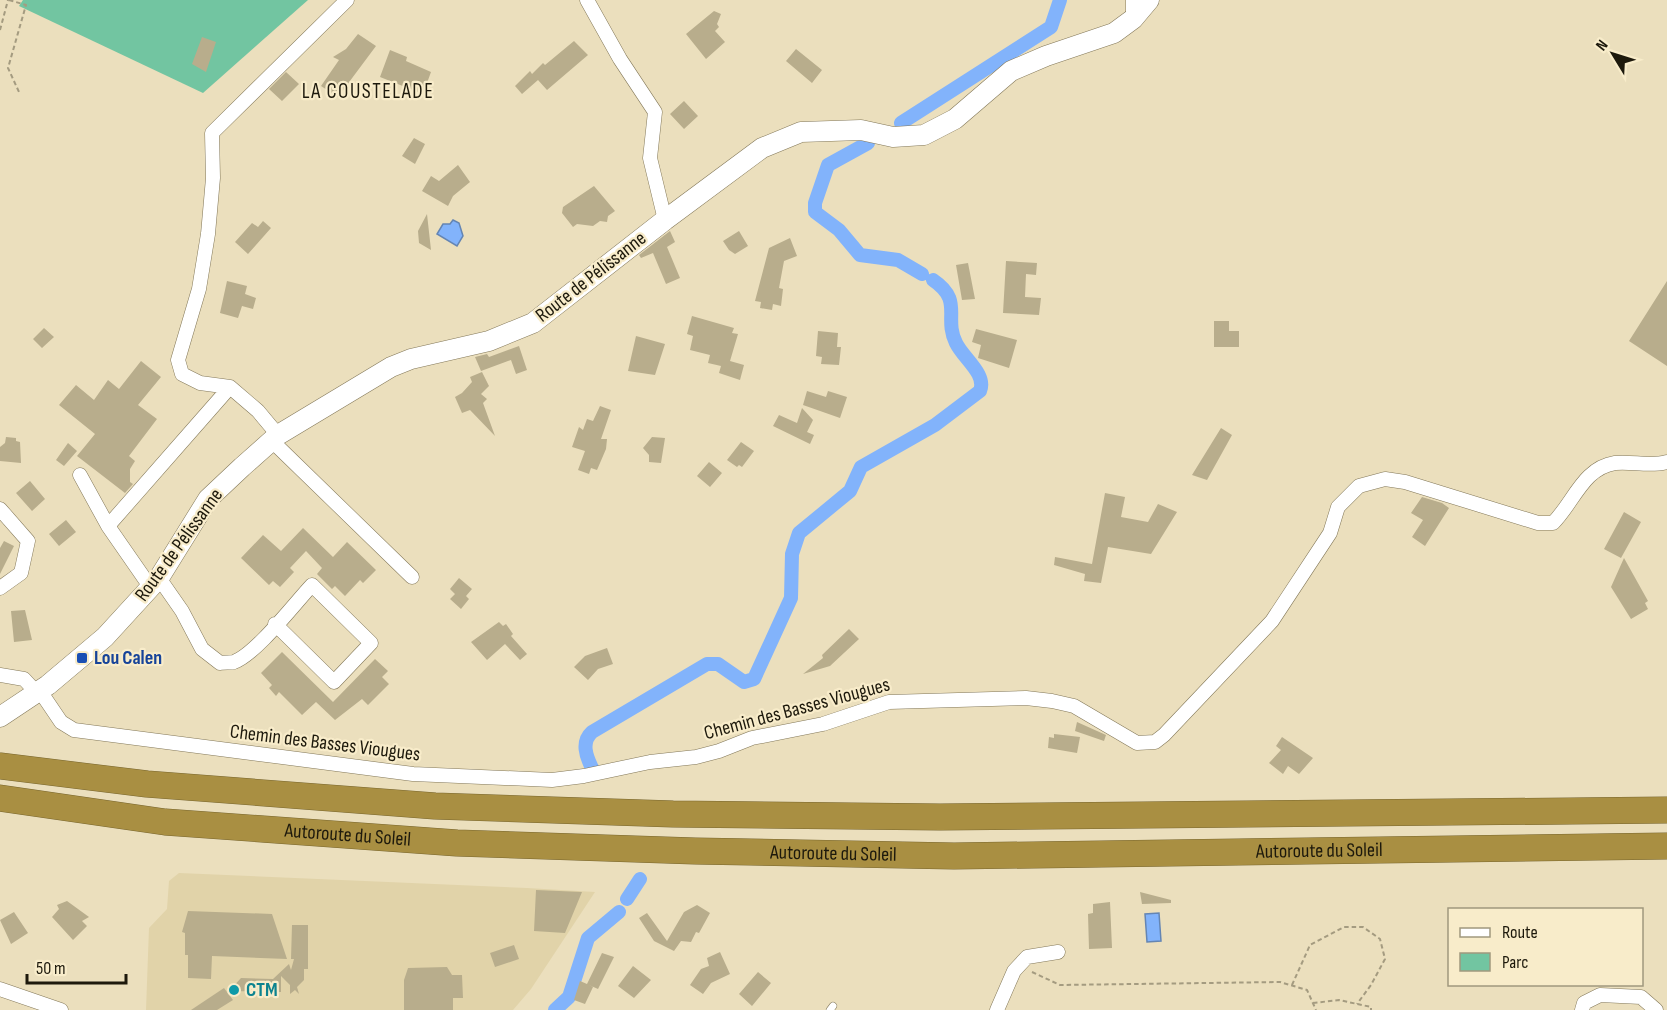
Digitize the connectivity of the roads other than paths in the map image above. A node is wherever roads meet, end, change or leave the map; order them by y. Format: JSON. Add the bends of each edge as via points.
{"nodes":[{"id":1,"x":347,"y":0,"type":"edge"},
{"id":2,"x":587,"y":0,"type":"edge"},
{"id":3,"x":1149,"y":0,"type":"edge"},
{"id":4,"x":1133,"y":9,"type":"edge"},
{"id":5,"x":665,"y":220,"type":"junction"},
{"id":6,"x":230,"y":387,"type":"junction"},
{"id":7,"x":275,"y":438,"type":"junction"},
{"id":8,"x":1667,"y":462,"type":"edge"},
{"id":9,"x":80,"y":475,"type":"dead end"},
{"id":10,"x":0,"y":509,"type":"edge"},
{"id":11,"x":108,"y":526,"type":"junction"},
{"id":12,"x":412,"y":577,"type":"dead end"},
{"id":13,"x":155,"y":583,"type":"junction"},
{"id":14,"x":0,"y":588,"type":"edge"},
{"id":15,"x":275,"y":624,"type":"junction"},
{"id":16,"x":0,"y":675,"type":"edge"},
{"id":17,"x":39,"y":692,"type":"junction"},
{"id":18,"x":0,"y":717,"type":"edge"},
{"id":19,"x":0,"y":766,"type":"edge"},
{"id":20,"x":0,"y":798,"type":"edge"},
{"id":21,"x":1667,"y":810,"type":"edge"},
{"id":22,"x":1667,"y":846,"type":"edge"},
{"id":23,"x":1058,"y":952,"type":"dead end"},
{"id":24,"x":0,"y":989,"type":"edge"},
{"id":25,"x":61,"y":1010,"type":"edge"},
{"id":26,"x":997,"y":1010,"type":"edge"},
{"id":27,"x":1582,"y":1010,"type":"edge"},
{"id":28,"x":1656,"y":1010,"type":"edge"}],
"edges":[{"from":1,"to":6,"type":"street","via":[[212,133],[208,234],[199,289],[178,360],[182,374],[200,383]]},
{"from":2,"to":5,"type":"street","via":[[655,112],[650,158]]},
{"from":3,"to":4,"type":"street","name":"Route de Pélissanne"},
{"from":4,"to":5,"type":"street","name":"Route de Pélissanne","via":[[1114,33],[1011,71],[955,119],[924,135],[893,138],[861,130],[801,132],[762,148]]},
{"from":5,"to":7,"type":"street","name":"Route de Pélissanne","via":[[533,323],[489,341],[391,367]]},
{"from":6,"to":7,"type":"street","via":[[258,411]]},
{"from":6,"to":11,"type":"street"},
{"from":7,"to":12,"type":"street"},
{"from":7,"to":13,"type":"street","name":"Route de Pélissanne","via":[[208,499]]},
{"from":8,"to":17,"type":"street","name":"Chemin des Basses Viougues","via":[[1616,463],[1598,468],[1553,523],[1538,523],[1405,482],[1385,479],[1359,486],[1338,507],[1330,533],[1272,621],[1164,735],[1146,744],[1128,740],[1074,706],[1052,701],[920,700],[872,706],[823,724],[753,738],[696,757],[552,780],[486,778],[390,771],[74,730],[61,722]]},
{"from":9,"to":11,"type":"street"},
{"from":10,"to":14,"type":"street","via":[[28,541],[21,573]]},
{"from":11,"to":13,"type":"street"},
{"from":13,"to":15,"type":"street","via":[[182,611],[202,649],[220,663],[234,662],[252,650]]},
{"from":13,"to":17,"type":"street","name":"Route de Pélissanne","via":[[105,637]]},
{"from":15,"to":15,"type":"street","via":[[334,682],[370,643],[312,585]]},
{"from":16,"to":17,"type":"street","via":[[24,679]]},
{"from":17,"to":18,"type":"street","name":"Route de Pélissanne"},
{"from":19,"to":21,"type":"highway","name":"Autoroute du Soleil","via":[[147,784],[435,806],[674,814],[952,817]]},
{"from":20,"to":22,"type":"highway","name":"Autoroute du Soleil","via":[[165,822],[457,843],[695,851],[954,856]]},
{"from":23,"to":26,"type":"street","via":[[1027,957],[1014,971]]},
{"from":24,"to":25,"type":"street"},
{"from":27,"to":28,"type":"street","via":[[1584,1004],[1600,995],[1641,997]]}]}
